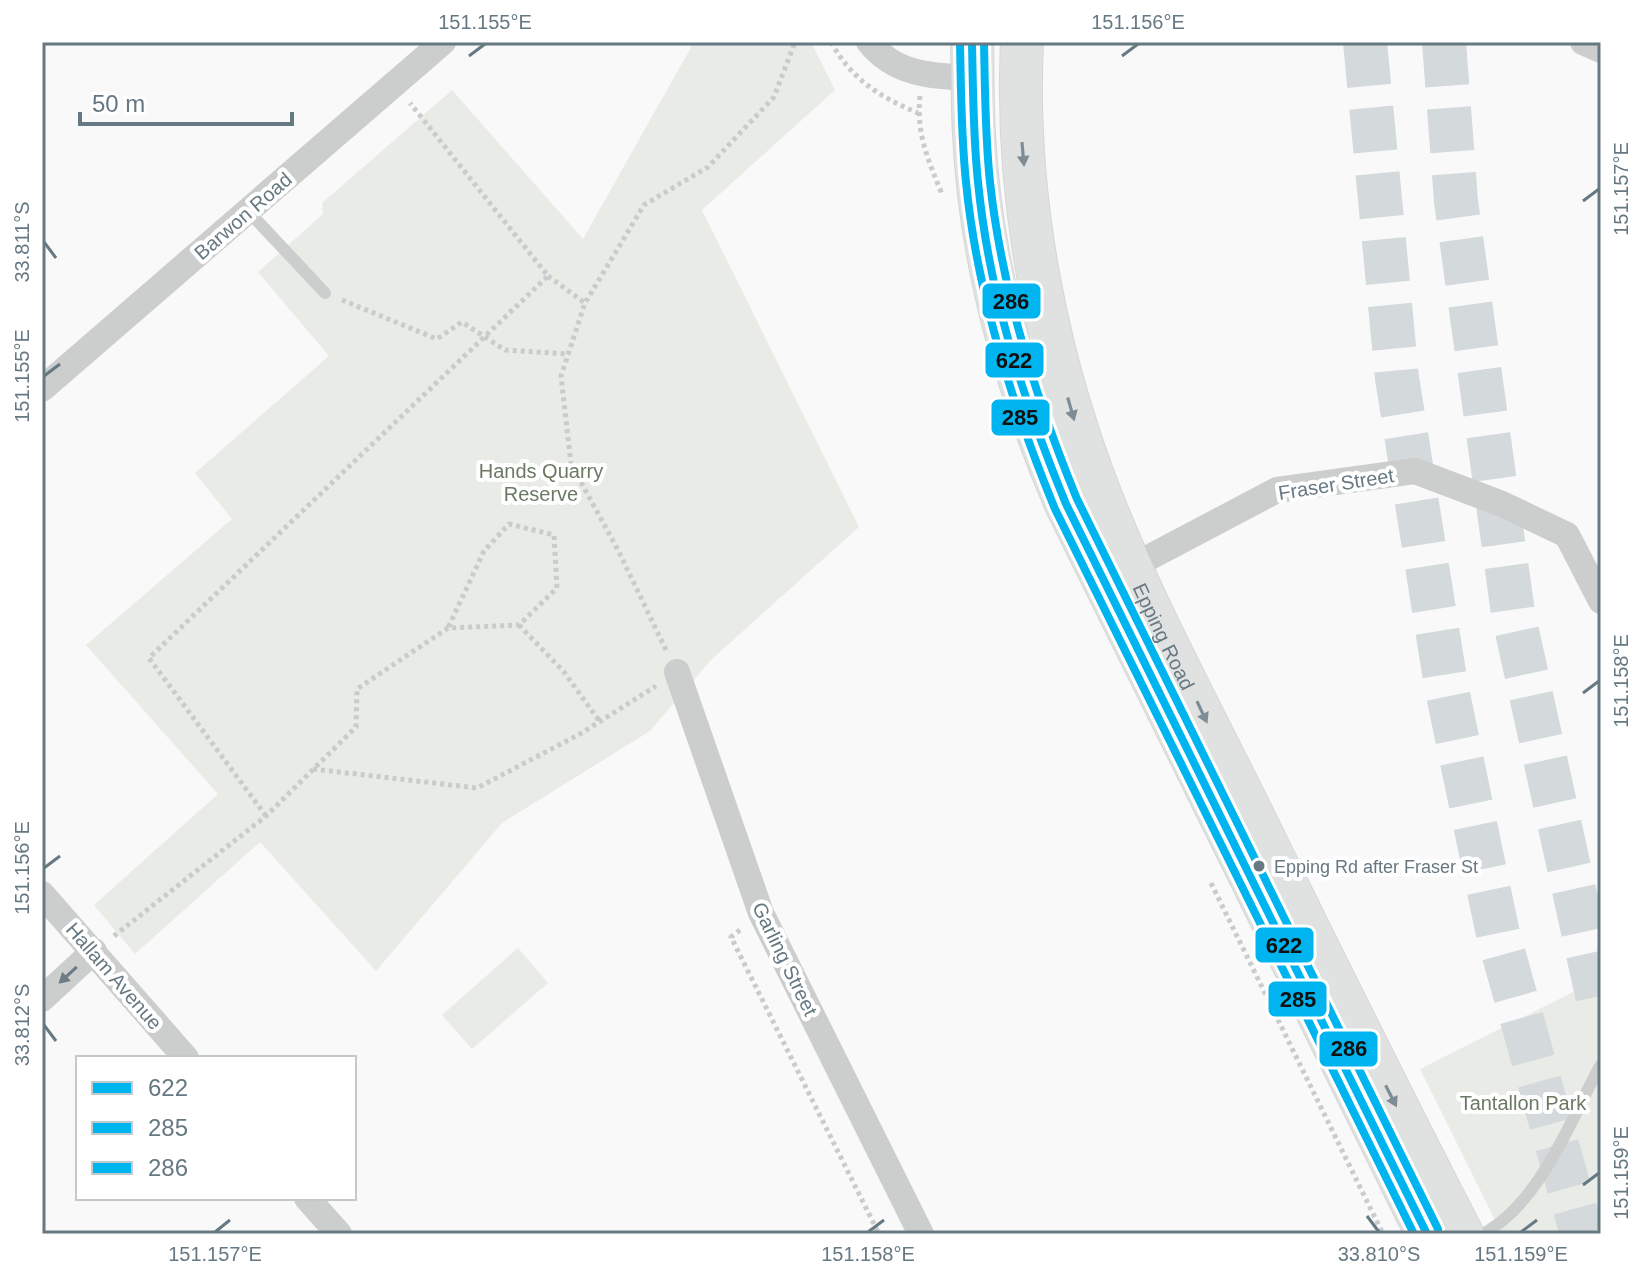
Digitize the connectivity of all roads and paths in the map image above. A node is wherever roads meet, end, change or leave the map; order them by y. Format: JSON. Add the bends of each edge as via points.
{"nodes":[{"id":1,"x":443,"y":42,"type":"edge"},
{"id":2,"x":795,"y":42,"type":"edge"},
{"id":3,"x":831,"y":42,"type":"edge"},
{"id":4,"x":869,"y":42,"type":"edge"},
{"id":5,"x":1583,"y":42,"type":"edge"},
{"id":6,"x":1601,"y":50,"type":"edge"},
{"id":7,"x":1021,"y":59,"type":"edge"},
{"id":8,"x":973,"y":60,"type":"edge"},
{"id":9,"x":394,"y":84,"type":"junction"},
{"id":10,"x":918,"y":113,"type":"dead end"},
{"id":11,"x":248,"y":211,"type":"junction"},
{"id":12,"x":548,"y":276,"type":"junction"},
{"id":13,"x":325,"y":293,"type":"joint"},
{"id":14,"x":585,"y":303,"type":"junction"},
{"id":15,"x":485,"y":336,"type":"junction"},
{"id":16,"x":568,"y":354,"type":"junction"},
{"id":17,"x":42,"y":389,"type":"edge"},
{"id":18,"x":1133,"y":566,"type":"junction"},
{"id":19,"x":1601,"y":601,"type":"edge"},
{"id":20,"x":519,"y":625,"type":"junction"},
{"id":21,"x":448,"y":628,"type":"junction"},
{"id":22,"x":677,"y":672,"type":"junction"},
{"id":23,"x":600,"y":722,"type":"junction"},
{"id":24,"x":313,"y":769,"type":"junction"},
{"id":25,"x":266,"y":816,"type":"junction"},
{"id":26,"x":42,"y":894,"type":"edge"},
{"id":27,"x":761,"y":913,"type":"junction"},
{"id":28,"x":94,"y":951,"type":"junction"},
{"id":29,"x":42,"y":999,"type":"edge"},
{"id":30,"x":184,"y":1056,"type":"edge"},
{"id":31,"x":1600,"y":1066,"type":"edge"},
{"id":32,"x":309,"y":1200,"type":"edge"},
{"id":33,"x":339,"y":1234,"type":"edge"},
{"id":34,"x":879,"y":1234,"type":"edge"},
{"id":35,"x":921,"y":1234,"type":"edge"},
{"id":36,"x":1427,"y":1234,"type":"edge"},
{"id":37,"x":1462,"y":1234,"type":"edge"},
{"id":38,"x":1483,"y":1234,"type":"edge"}],
"edges":[{"from":1,"to":9,"type":"street","name":"Barwon Road"},
{"from":2,"to":14,"type":"path","via":[[774,97],[708,167],[644,205]]},
{"from":3,"to":10,"type":"path","via":[[860,82]]},
{"from":4,"to":8,"type":"street","via":[[912,73]]},
{"from":5,"to":6,"type":"street"},
{"from":7,"to":8,"type":"main road"},
{"from":7,"to":18,"type":"main road","name":"Epping Road","one_way":true,"via":[[1027,196],[1054,349],[1092,472]]},
{"from":8,"to":36,"type":"main road","name":"Epping Road","via":[[974,135],[985,231],[1006,335],[1036,434]]},
{"from":9,"to":11,"type":"street","name":"Barwon Road"},
{"from":9,"to":12,"type":"path"},
{"from":11,"to":13,"type":"lane"},
{"from":11,"to":17,"type":"street","name":"Barwon Road"},
{"from":12,"to":14,"type":"path"},
{"from":12,"to":15,"type":"path"},
{"from":13,"to":15,"type":"path","via":[[437,339],[462,322]]},
{"from":14,"to":16,"type":"path"},
{"from":15,"to":16,"type":"path","via":[[505,350]]},
{"from":15,"to":25,"type":"path","via":[[149,658]]},
{"from":16,"to":22,"type":"path","via":[[561,376],[571,464]]},
{"from":18,"to":19,"type":"street","name":"Fraser Street","via":[[1277,490],[1415,471],[1567,535]]},
{"from":18,"to":37,"type":"main road","name":"Epping Road","one_way":true},
{"from":20,"to":21,"type":"path"},
{"from":20,"to":21,"type":"path","via":[[557,588],[554,535],[509,524],[484,551]]},
{"from":20,"to":23,"type":"path","via":[[564,672]]},
{"from":21,"to":24,"type":"path","via":[[357,689],[356,727]]},
{"from":22,"to":23,"type":"path"},
{"from":22,"to":27,"type":"street","name":"Garling Street"},
{"from":23,"to":24,"type":"path","via":[[477,788]]},
{"from":24,"to":25,"type":"path"},
{"from":25,"to":28,"type":"path"},
{"from":26,"to":28,"type":"street","name":"Hallam Avenue"},
{"from":27,"to":34,"type":"path","via":[[731,937]]},
{"from":27,"to":35,"type":"street","name":"Garling Street"},
{"from":28,"to":29,"type":"street","one_way":true},
{"from":28,"to":30,"type":"street","name":"Hallam Avenue"},
{"from":31,"to":38,"type":"lane","via":[[1536,1181],[1501,1224]]},
{"from":32,"to":33,"type":"street"}]}
